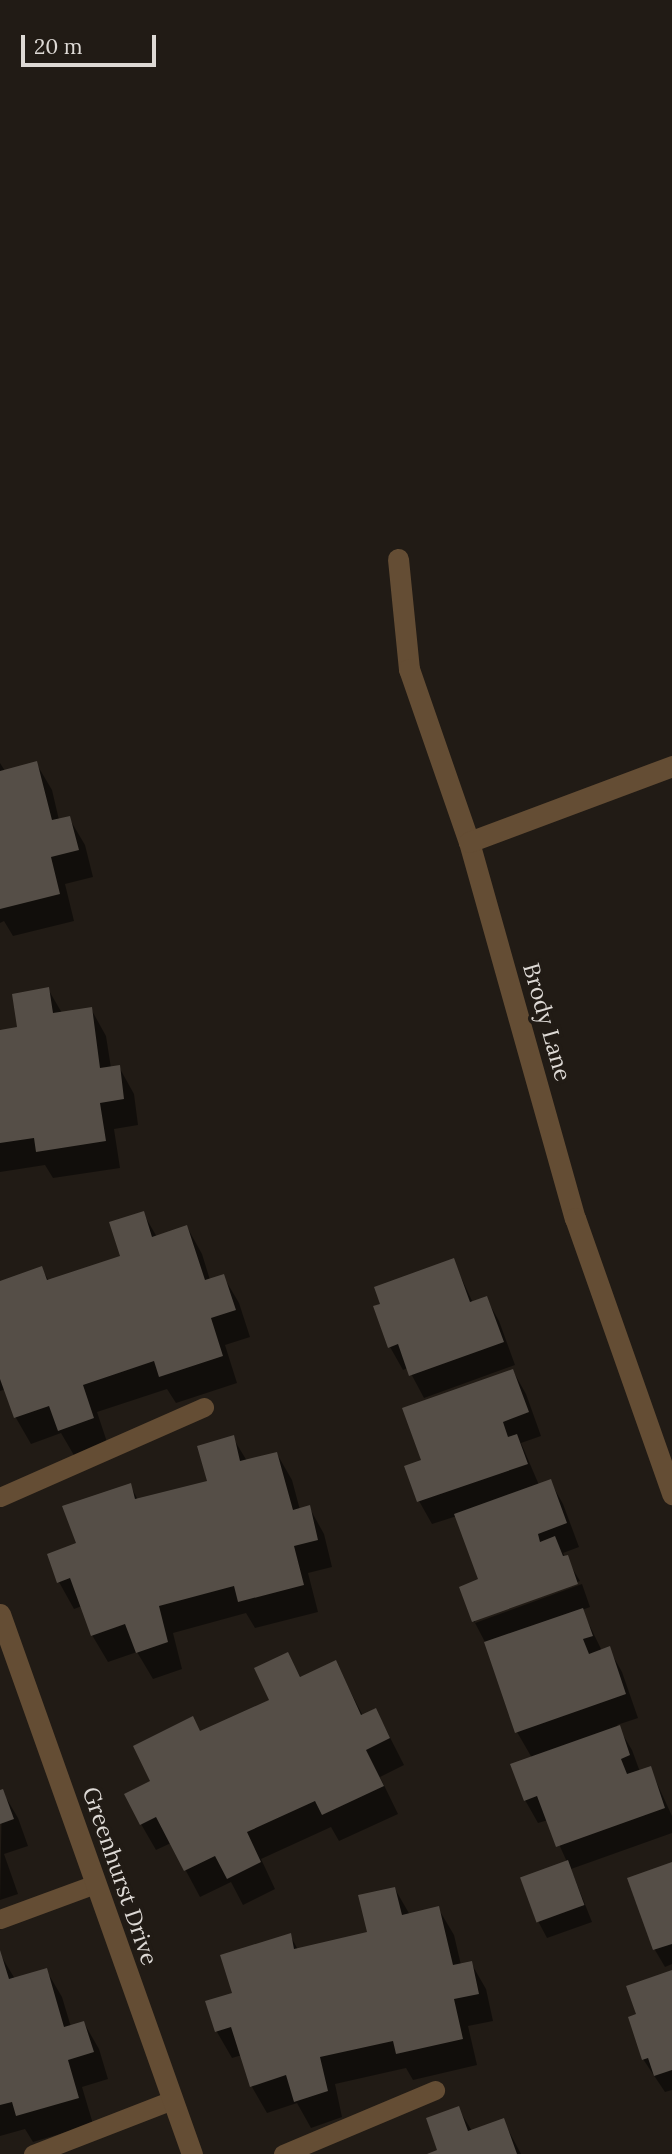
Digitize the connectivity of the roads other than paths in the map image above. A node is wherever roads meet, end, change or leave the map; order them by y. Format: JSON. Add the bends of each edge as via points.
{"nodes":[{"id":1,"x":398,"y":559,"type":"dead end"},
{"id":2,"x":672,"y":766,"type":"edge"},
{"id":3,"x":469,"y":842,"type":"junction"},
{"id":4,"x":204,"y":1407,"type":"dead end"},
{"id":5,"x":672,"y":1494,"type":"edge"},
{"id":6,"x":0,"y":1497,"type":"edge"},
{"id":7,"x":0,"y":1614,"type":"edge"},
{"id":8,"x":6,"y":1648,"type":"edge"},
{"id":9,"x":95,"y":1884,"type":"junction"},
{"id":10,"x":0,"y":1919,"type":"edge"},
{"id":11,"x":435,"y":2090,"type":"dead end"},
{"id":12,"x":172,"y":2100,"type":"junction"},
{"id":13,"x":33,"y":2154,"type":"edge"},
{"id":14,"x":192,"y":2154,"type":"edge"},
{"id":15,"x":283,"y":2154,"type":"edge"}],
"edges":[{"from":1,"to":3,"type":"street","name":"Brody Lane","via":[[409,669]]},
{"from":2,"to":3,"type":"street"},
{"from":3,"to":5,"type":"street","name":"Brody Lane","via":[[575,1217]]},
{"from":4,"to":6,"type":"lane"},
{"from":7,"to":8,"type":"street","name":"Greenhurst Drive"},
{"from":8,"to":9,"type":"street","name":"Greenhurst Drive"},
{"from":9,"to":10,"type":"lane"},
{"from":9,"to":12,"type":"street","name":"Greenhurst Drive"},
{"from":11,"to":15,"type":"lane"},
{"from":12,"to":13,"type":"lane"},
{"from":12,"to":14,"type":"street","name":"Greenhurst Drive"}]}
